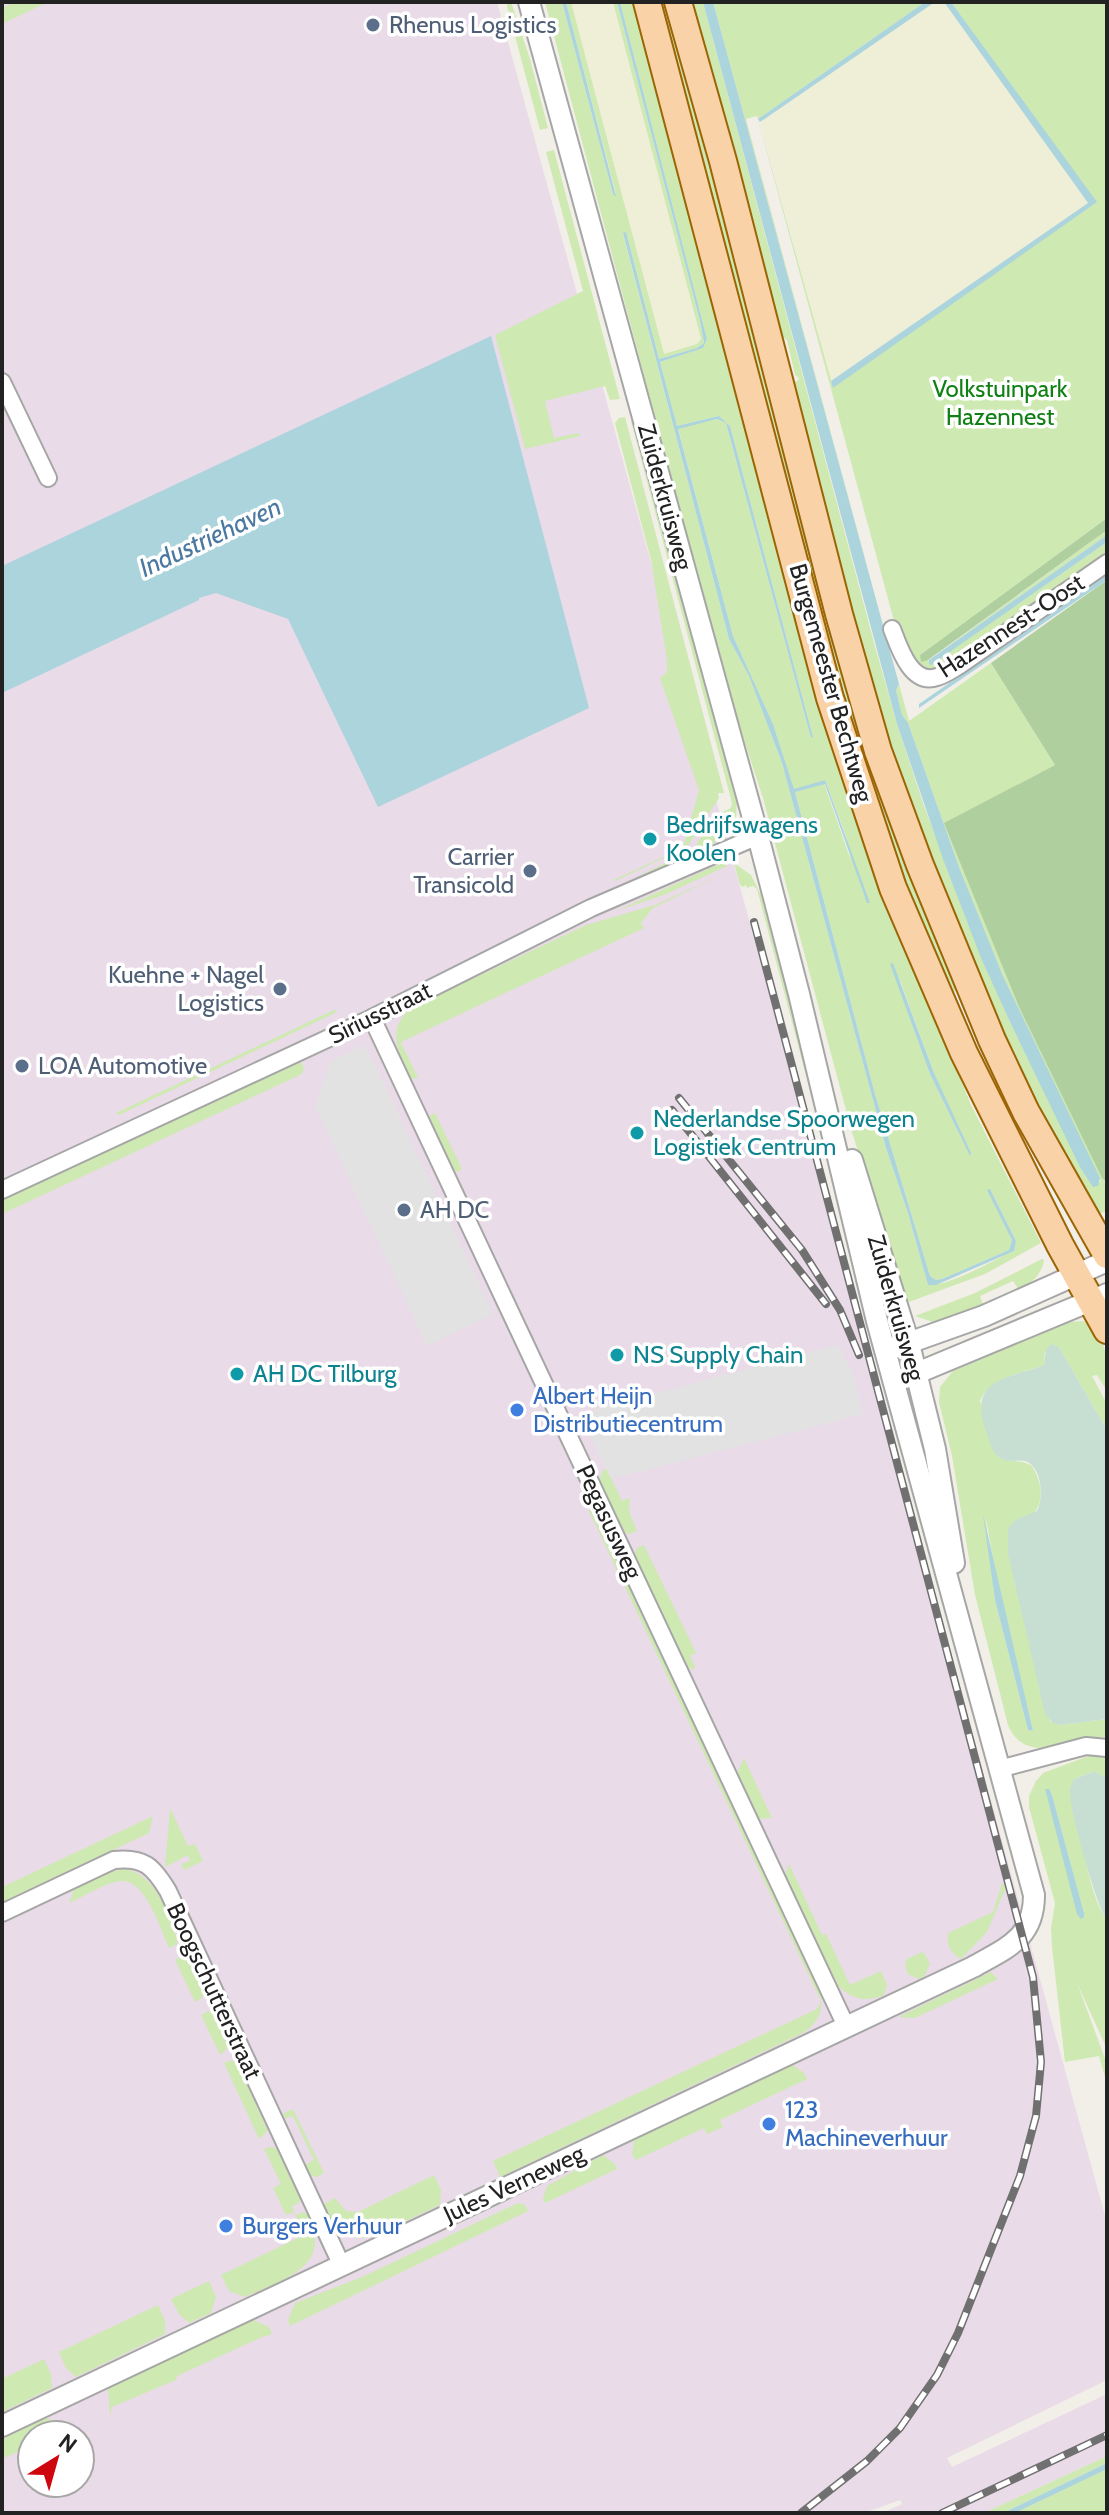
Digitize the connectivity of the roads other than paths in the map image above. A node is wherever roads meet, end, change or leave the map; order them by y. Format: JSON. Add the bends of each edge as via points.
{"nodes":[{"id":1,"x":529,"y":2,"type":"edge"},
{"id":2,"x":647,"y":2,"type":"edge"},
{"id":3,"x":678,"y":2,"type":"edge"},
{"id":4,"x":2,"y":382,"type":"edge"},
{"id":5,"x":48,"y":478,"type":"dead end"},
{"id":6,"x":1107,"y":563,"type":"edge"},
{"id":7,"x":892,"y":629,"type":"dead end"},
{"id":8,"x":758,"y":836,"type":"junction"},
{"id":9,"x":799,"y":994,"type":"junction"},
{"id":10,"x":372,"y":1018,"type":"junction"},
{"id":11,"x":2,"y":1190,"type":"edge"},
{"id":12,"x":1107,"y":1255,"type":"edge"},
{"id":13,"x":1107,"y":1261,"type":"edge"},
{"id":14,"x":1076,"y":1276,"type":"junction"},
{"id":15,"x":1099,"y":1297,"type":"edge"},
{"id":16,"x":1107,"y":1330,"type":"edge"},
{"id":17,"x":909,"y":1344,"type":"junction"},
{"id":18,"x":885,"y":1351,"type":"junction"},
{"id":19,"x":917,"y":1374,"type":"junction"},
{"id":20,"x":894,"y":1382,"type":"junction"},
{"id":21,"x":964,"y":1630,"type":"junction"},
{"id":22,"x":1107,"y":1748,"type":"edge"},
{"id":23,"x":999,"y":1769,"type":"junction"},
{"id":24,"x":2,"y":1913,"type":"edge"},
{"id":25,"x":1022,"y":1935,"type":"joint"},
{"id":26,"x":846,"y":2026,"type":"junction"},
{"id":27,"x":342,"y":2266,"type":"junction"},
{"id":28,"x":2,"y":2426,"type":"edge"}],
"edges":[{"from":1,"to":8,"type":"street","name":"Zuiderkruisweg"},
{"from":2,"to":14,"type":"main road","name":"Burgemeester Bechtweg","via":[[830,698],[893,888],[964,1053]]},
{"from":3,"to":12,"type":"main road","name":"Burgemeester Bechtweg","via":[[878,751],[992,1040]]},
{"from":4,"to":5,"type":"street"},
{"from":6,"to":7,"type":"street","name":"Hazennest-Oost","via":[[934,679],[919,676],[904,659]]},
{"from":8,"to":9,"type":"street","name":"Zuiderkruisweg"},
{"from":8,"to":10,"type":"street","name":"Siriusstraat","via":[[591,908]]},
{"from":9,"to":17,"type":"street","name":"Zuiderkruisweg"},
{"from":9,"to":18,"type":"street","name":"Zuiderkruisweg"},
{"from":10,"to":11,"type":"street","name":"Siriusstraat"},
{"from":10,"to":26,"type":"street","name":"Pegasusweg"},
{"from":13,"to":14,"type":"street"},
{"from":14,"to":15,"type":"main road","name":"Burgemeester Bechtweg"},
{"from":14,"to":17,"type":"street"},
{"from":15,"to":16,"type":"main road","name":"Burgemeester Bechtweg"},
{"from":15,"to":19,"type":"street"},
{"from":17,"to":18,"type":"street"},
{"from":17,"to":19,"type":"street","name":"Zuiderkruisweg"},
{"from":18,"to":20,"type":"street","name":"Zuiderkruisweg"},
{"from":19,"to":20,"type":"street"},
{"from":19,"to":21,"type":"street","name":"Zuiderkruisweg"},
{"from":20,"to":21,"type":"street","name":"Zuiderkruisweg"},
{"from":21,"to":23,"type":"street","name":"Zuiderkruisweg"},
{"from":22,"to":23,"type":"street","via":[[1086,1746]]},
{"from":23,"to":25,"type":"street","name":"Zuiderkruisweg","via":[[1034,1895],[1032,1916]]},
{"from":24,"to":27,"type":"street","name":"Boogschutterstraat","via":[[114,1860],[132,1858],[160,1877]]},
{"from":25,"to":26,"type":"street","name":"Jules Verneweg","via":[[973,1967]]},
{"from":26,"to":27,"type":"street","name":"Jules Verneweg"},
{"from":27,"to":28,"type":"street","name":"Jules Verneweg"}]}
